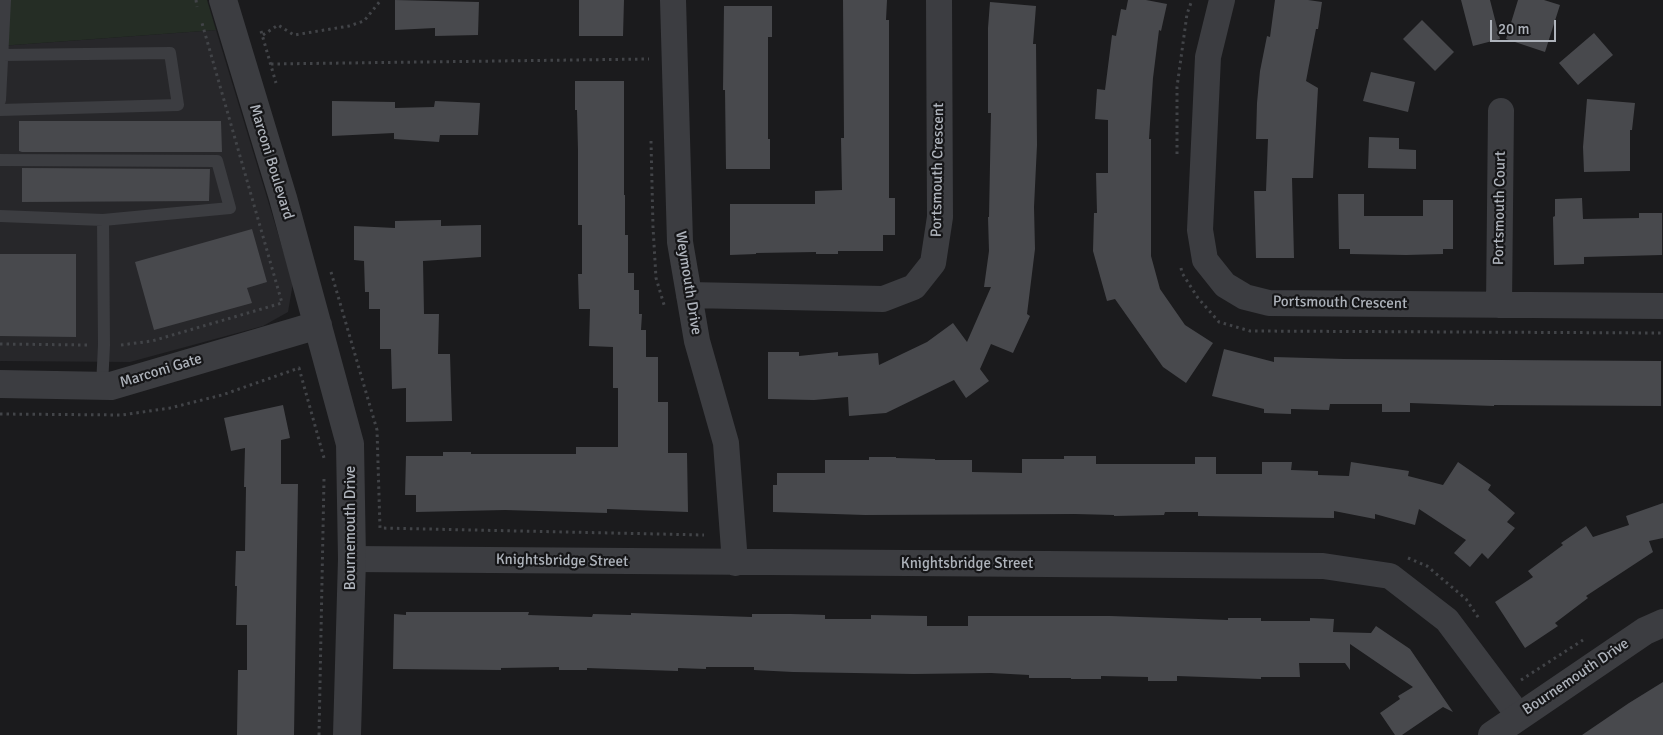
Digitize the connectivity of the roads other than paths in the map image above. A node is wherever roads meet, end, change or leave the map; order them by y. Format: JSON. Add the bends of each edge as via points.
{"nodes":[{"id":1,"x":5,"y":0,"type":"edge"},
{"id":2,"x":673,"y":0,"type":"edge"},
{"id":3,"x":940,"y":0,"type":"edge"},
{"id":4,"x":1222,"y":0,"type":"edge"},
{"id":5,"x":210,"y":4,"type":"edge"},
{"id":6,"x":2,"y":55,"type":"junction"},
{"id":7,"x":0,"y":100,"type":"edge"},
{"id":8,"x":0,"y":110,"type":"edge"},
{"id":9,"x":1501,"y":111,"type":"dead end"},
{"id":10,"x":0,"y":160,"type":"edge"},
{"id":11,"x":0,"y":216,"type":"edge"},
{"id":12,"x":103,"y":220,"type":"junction"},
{"id":13,"x":689,"y":295,"type":"junction"},
{"id":14,"x":1499,"y":305,"type":"junction"},
{"id":15,"x":1663,"y":306,"type":"edge"},
{"id":16,"x":318,"y":325,"type":"junction"},
{"id":17,"x":0,"y":384,"type":"edge"},
{"id":18,"x":102,"y":386,"type":"junction"},
{"id":19,"x":352,"y":559,"type":"junction"},
{"id":20,"x":736,"y":562,"type":"junction"},
{"id":21,"x":1663,"y":622,"type":"edge"},
{"id":22,"x":1519,"y":716,"type":"junction"},
{"id":23,"x":347,"y":735,"type":"edge"},
{"id":24,"x":1492,"y":735,"type":"edge"}],
"edges":[{"from":1,"to":6,"type":"lane"},
{"from":2,"to":13,"type":"street","name":"Weymouth Drive","via":[[680,242]]},
{"from":3,"to":13,"type":"street","name":"Portsmouth Crescent","via":[[940,217],[933,263],[914,287],[882,299]]},
{"from":4,"to":14,"type":"street","name":"Portsmouth Crescent","via":[[1208,57],[1200,230],[1205,260],[1225,285],[1245,297],[1269,303]]},
{"from":5,"to":16,"type":"street","name":"Marconi Boulevard","via":[[283,198]]},
{"from":6,"to":7,"type":"lane"},
{"from":6,"to":8,"type":"lane","via":[[170,53],[178,105]]},
{"from":9,"to":14,"type":"street","name":"Portsmouth Court"},
{"from":10,"to":12,"type":"lane","via":[[217,161],[230,208]]},
{"from":11,"to":12,"type":"lane"},
{"from":12,"to":18,"type":"lane"},
{"from":13,"to":20,"type":"street","name":"Weymouth Drive","via":[[697,341],[726,443]]},
{"from":14,"to":15,"type":"street","name":"Portsmouth Crescent"},
{"from":16,"to":18,"type":"street","name":"Marconi Gate"},
{"from":16,"to":19,"type":"street","name":"Bournemouth Drive","via":[[350,444]]},
{"from":17,"to":18,"type":"street","name":"Marconi Gate"},
{"from":19,"to":20,"type":"street","name":"Knightsbridge Street"},
{"from":19,"to":23,"type":"street","name":"Bournemouth Drive"},
{"from":20,"to":22,"type":"street","name":"Knightsbridge Street","via":[[1323,566],[1390,576],[1447,620]]},
{"from":21,"to":22,"type":"street","name":"Bournemouth Drive","via":[[1644,631]]},
{"from":22,"to":24,"type":"street","name":"Bournemouth Drive"}]}
